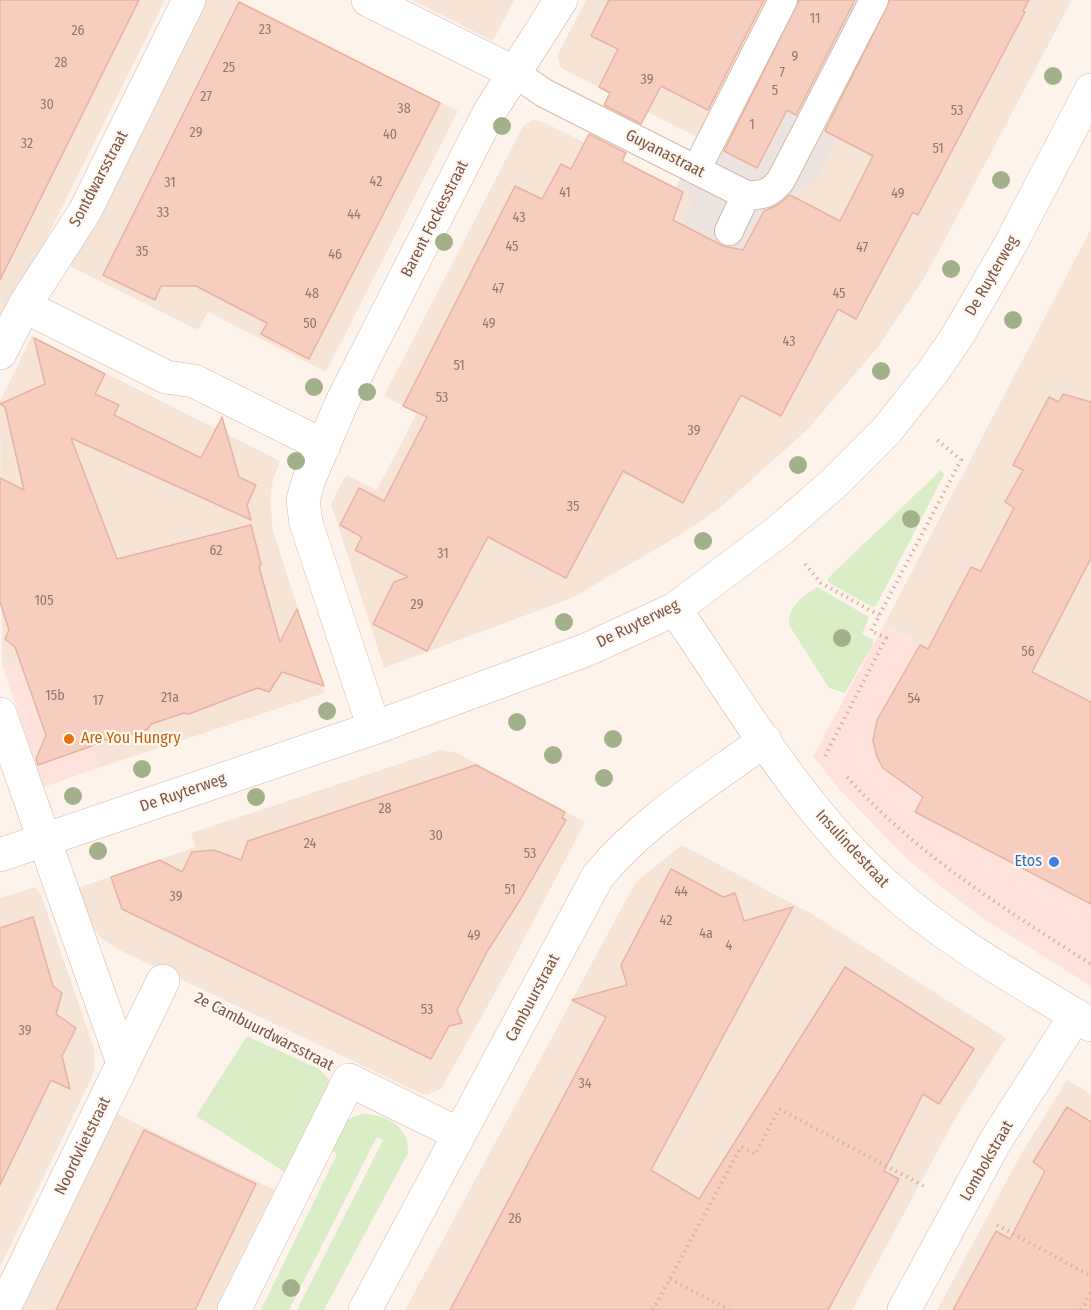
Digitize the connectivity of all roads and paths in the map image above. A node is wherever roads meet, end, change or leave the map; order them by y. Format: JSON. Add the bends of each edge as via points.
{"nodes":[{"id":1,"x":189,"y":0,"type":"edge"},
{"id":2,"x":368,"y":0,"type":"edge"},
{"id":3,"x":561,"y":0,"type":"edge"},
{"id":4,"x":783,"y":0,"type":"edge"},
{"id":5,"x":874,"y":0,"type":"edge"},
{"id":6,"x":515,"y":73,"type":"junction"},
{"id":7,"x":1091,"y":90,"type":"edge"},
{"id":8,"x":696,"y":170,"type":"junction"},
{"id":9,"x":747,"y":195,"type":"junction"},
{"id":10,"x":729,"y":231,"type":"dead end"},
{"id":11,"x":24,"y":306,"type":"junction"},
{"id":12,"x":0,"y":354,"type":"edge"},
{"id":13,"x":902,"y":410,"type":"junction"},
{"id":14,"x":324,"y":446,"type":"junction"},
{"id":15,"x":779,"y":531,"type":"junction"},
{"id":16,"x":675,"y":609,"type":"junction"},
{"id":17,"x":879,"y":615,"type":"junction"},
{"id":18,"x":0,"y":714,"type":"edge"},
{"id":19,"x":374,"y":728,"type":"junction"},
{"id":20,"x":765,"y":740,"type":"junction"},
{"id":21,"x":827,"y":754,"type":"junction"},
{"id":22,"x":834,"y":762,"type":"dead end"},
{"id":23,"x":841,"y":770,"type":"dead end"},
{"id":24,"x":794,"y":781,"type":"junction"},
{"id":25,"x":44,"y":840,"type":"junction"},
{"id":26,"x":0,"y":855,"type":"edge"},
{"id":27,"x":1091,"y":964,"type":"edge"},
{"id":28,"x":163,"y":981,"type":"joint"},
{"id":29,"x":1083,"y":1020,"type":"edge"},
{"id":30,"x":123,"y":1063,"type":"junction"},
{"id":31,"x":349,"y":1080,"type":"junction"},
{"id":32,"x":459,"y":1134,"type":"junction"},
{"id":33,"x":926,"y":1188,"type":"dead end"},
{"id":34,"x":994,"y":1224,"type":"dead end"},
{"id":35,"x":1091,"y":1276,"type":"edge"},
{"id":36,"x":670,"y":1279,"type":"junction"},
{"id":37,"x":1091,"y":1292,"type":"edge"},
{"id":38,"x":3,"y":1310,"type":"edge"},
{"id":39,"x":234,"y":1310,"type":"edge"},
{"id":40,"x":365,"y":1310,"type":"edge"},
{"id":41,"x":653,"y":1310,"type":"edge"},
{"id":42,"x":729,"y":1310,"type":"edge"},
{"id":43,"x":904,"y":1310,"type":"edge"},
{"id":44,"x":1081,"y":1310,"type":"edge"}],
"edges":[{"from":1,"to":11,"type":"street","name":"Sontdwarsstraat","via":[[85,211]]},
{"from":2,"to":6,"type":"street","name":"Guyanastraat"},
{"from":3,"to":6,"type":"street","name":"Barent Fockesstraat"},
{"from":4,"to":8,"type":"lane"},
{"from":5,"to":9,"type":"lane","via":[[781,180],[761,196]]},
{"from":6,"to":8,"type":"lane","name":"Guyanastraat","via":[[544,93]]},
{"from":6,"to":14,"type":"street","name":"Barent Fockesstraat","via":[[489,113],[342,402]]},
{"from":7,"to":13,"type":"street","name":"De Ruyterweg","via":[[1009,248],[958,335]]},
{"from":8,"to":9,"type":"lane","name":"Guyanastraat"},
{"from":9,"to":10,"type":"lane"},
{"from":11,"to":12,"type":"street","name":"Sontdwarsstraat"},
{"from":11,"to":14,"type":"street","via":[[166,377],[194,381]]},
{"from":13,"to":15,"type":"street","name":"De Ruyterweg","via":[[834,483]]},
{"from":13,"to":17,"type":"path","via":[[961,460]]},
{"from":14,"to":19,"type":"street","name":"Barent Fockesstraat","via":[[303,500],[306,523]]},
{"from":15,"to":16,"type":"street","name":"De Ruyterweg"},
{"from":15,"to":17,"type":"path","via":[[821,583]]},
{"from":16,"to":19,"type":"street","name":"De Ruyterweg","via":[[586,650]]},
{"from":16,"to":20,"type":"street","name":"Insulindestraat"},
{"from":17,"to":21,"type":"path","via":[[871,631],[886,638]]},
{"from":18,"to":25,"type":"street"},
{"from":19,"to":25,"type":"street","name":"De Ruyterweg"},
{"from":20,"to":24,"type":"street","name":"Insulindestraat"},
{"from":20,"to":32,"type":"street","name":"Cambuurstraat","via":[[614,855],[598,876]]},
{"from":21,"to":22,"type":"path"},
{"from":21,"to":24,"type":"path"},
{"from":23,"to":27,"type":"path","via":[[909,839],[963,882]]},
{"from":24,"to":29,"type":"street","name":"Insulindestraat","via":[[819,816],[892,892],[951,936]]},
{"from":25,"to":26,"type":"street","name":"De Ruyterweg"},
{"from":25,"to":30,"type":"street"},
{"from":28,"to":30,"type":"street","name":"Noordvlietstraat"},
{"from":28,"to":31,"type":"path","name":"2e Cambuurdwarsstraat","via":[[331,1063]]},
{"from":29,"to":43,"type":"street","name":"Lombokstraat","via":[[996,1140]]},
{"from":30,"to":38,"type":"street","name":"Noordvlietstraat"},
{"from":31,"to":32,"type":"street","name":"2e Cambuurdwarsstraat"},
{"from":31,"to":39,"type":"street"},
{"from":32,"to":40,"type":"street","name":"Cambuurstraat"},
{"from":33,"to":36,"type":"path","via":[[779,1109],[755,1154],[741,1147]]},
{"from":34,"to":35,"type":"path"},
{"from":36,"to":41,"type":"path"},
{"from":36,"to":42,"type":"path"},
{"from":37,"to":44,"type":"path"}]}
